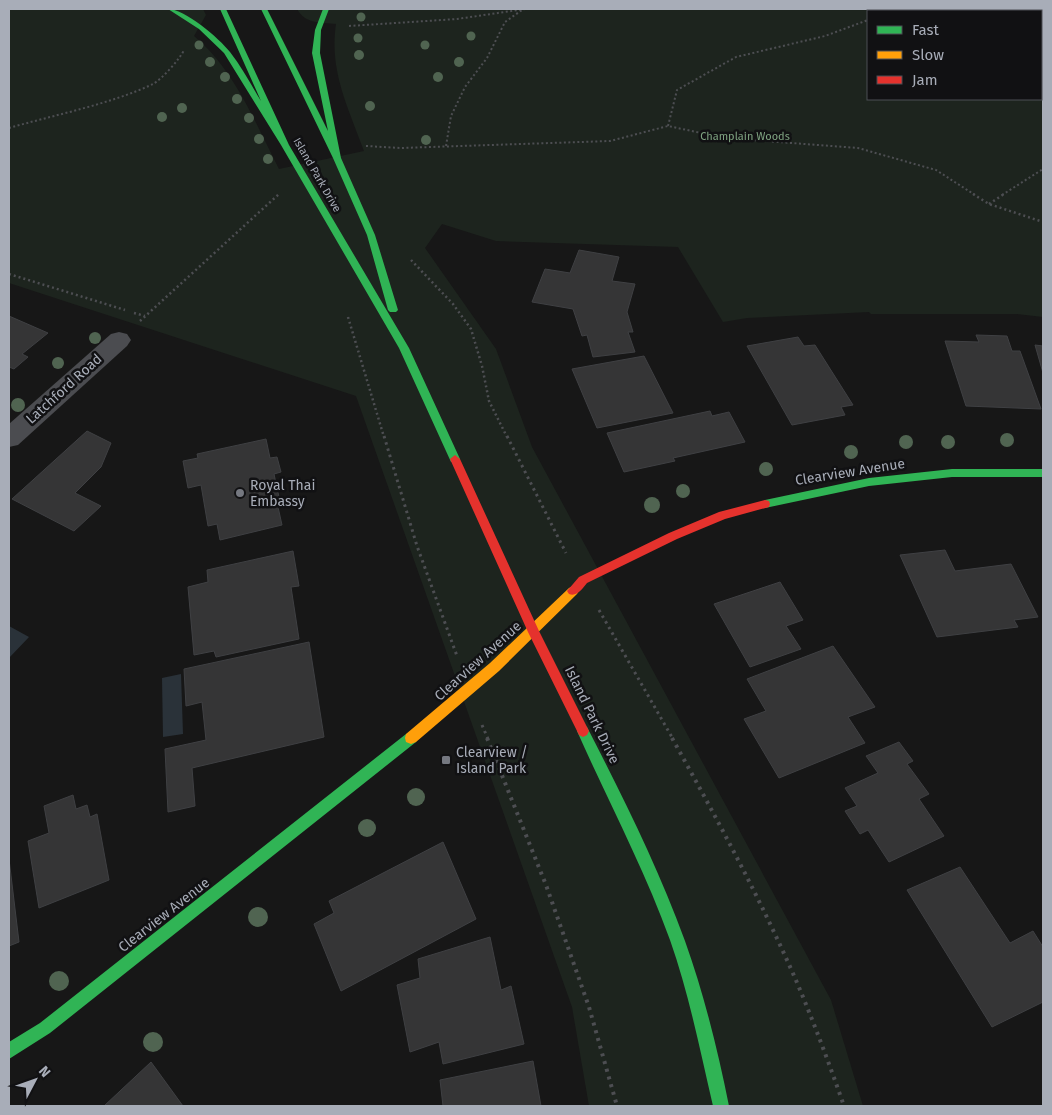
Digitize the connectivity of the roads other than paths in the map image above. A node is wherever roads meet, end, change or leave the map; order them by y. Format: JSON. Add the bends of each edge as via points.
{"nodes":[{"id":1,"x":171,"y":9,"type":"edge"},
{"id":2,"x":222,"y":9,"type":"edge"},
{"id":3,"x":264,"y":9,"type":"edge"},
{"id":4,"x":326,"y":9,"type":"edge"},
{"id":5,"x":285,"y":145,"type":"junction"},
{"id":6,"x":337,"y":158,"type":"junction"},
{"id":7,"x":119,"y":340,"type":"road end"},
{"id":8,"x":404,"y":348,"type":"junction"},
{"id":9,"x":9,"y":438,"type":"edge"},
{"id":10,"x":1043,"y":474,"type":"edge"},
{"id":11,"x":534,"y":632,"type":"junction"},
{"id":12,"x":9,"y":1051,"type":"edge"},
{"id":13,"x":721,"y":1106,"type":"edge"}],
"edges":[{"from":1,"to":5,"type":"main road","via":[[200,26],[227,52]]},
{"from":2,"to":5,"type":"main road","name":"Island Park Drive"},
{"from":3,"to":6,"type":"main road","name":"Island Park Drive"},
{"from":4,"to":6,"type":"main road","via":[[315,38],[316,52]]},
{"from":5,"to":8,"type":"main road","name":"Island Park Drive"},
{"from":6,"to":8,"type":"main road","name":"Island Park Drive","via":[[371,235]]},
{"from":7,"to":9,"type":"street","name":"Latchford Road"},
{"from":8,"to":11,"type":"main road","name":"Island Park Drive"},
{"from":10,"to":11,"type":"main road","name":"Clearview Avenue","via":[[993,472],[869,482],[791,497],[723,515],[583,580]]},
{"from":11,"to":12,"type":"main road","name":"Clearview Avenue","via":[[470,692],[45,1028]]},
{"from":11,"to":13,"type":"main road","name":"Island Park Drive","via":[[621,808],[672,928],[700,1018]]}]}
